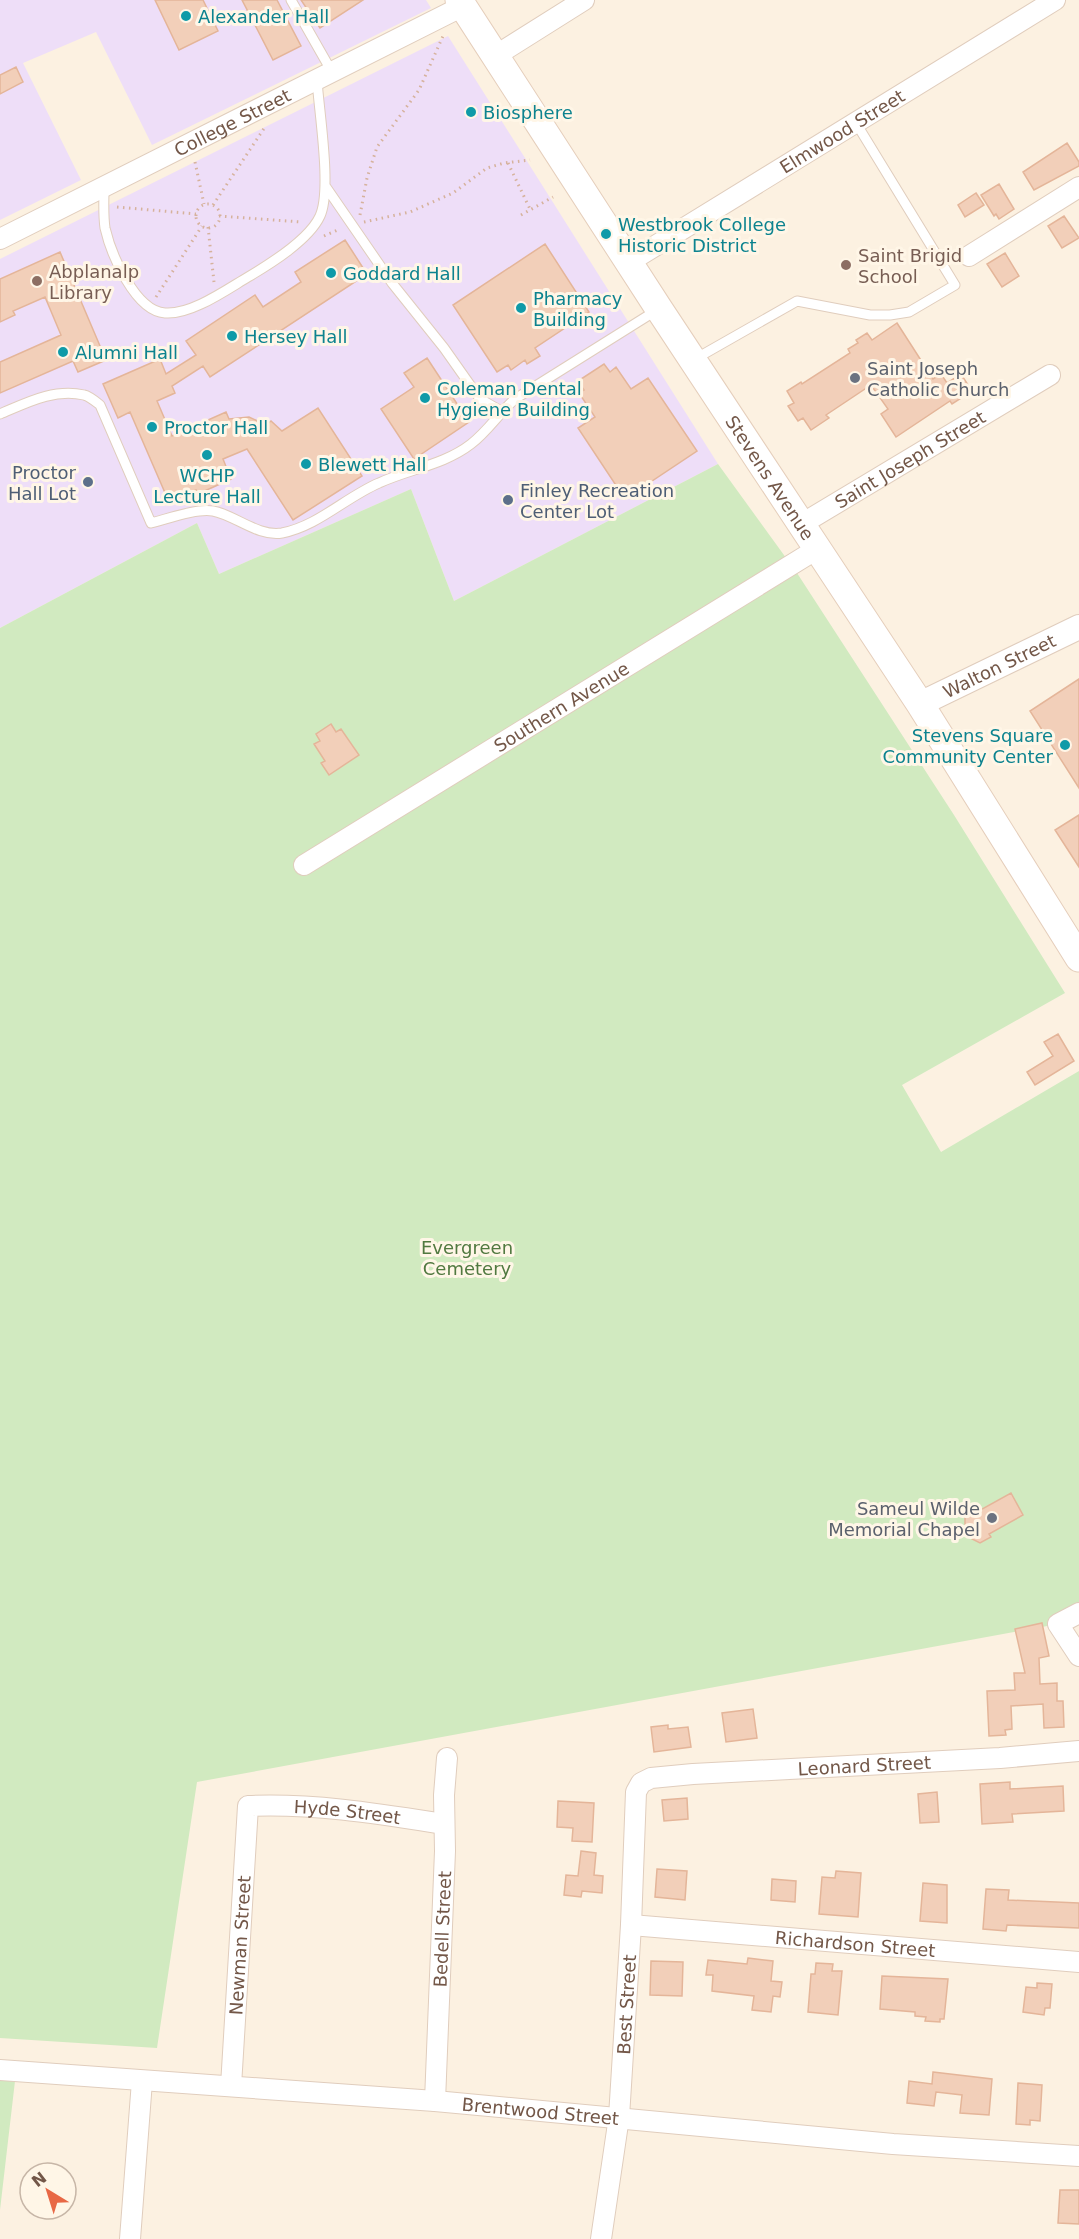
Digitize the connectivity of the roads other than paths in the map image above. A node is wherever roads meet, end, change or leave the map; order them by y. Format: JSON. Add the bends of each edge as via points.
{"nodes":[{"id":1,"x":291,"y":0,"type":"edge"},
{"id":2,"x":584,"y":0,"type":"edge"},
{"id":3,"x":1055,"y":0,"type":"edge"},
{"id":4,"x":461,"y":3,"type":"edge"},
{"id":5,"x":495,"y":56,"type":"junction"},
{"id":6,"x":324,"y":76,"type":"junction"},
{"id":7,"x":856,"y":123,"type":"junction"},
{"id":8,"x":1079,"y":186,"type":"edge"},
{"id":9,"x":326,"y":187,"type":"junction"},
{"id":10,"x":104,"y":197,"type":"junction"},
{"id":11,"x":0,"y":239,"type":"edge"},
{"id":12,"x":969,"y":256,"type":"dead end"},
{"id":13,"x":629,"y":262,"type":"junction"},
{"id":14,"x":659,"y":309,"type":"junction"},
{"id":15,"x":693,"y":360,"type":"junction"},
{"id":16,"x":1050,"y":375,"type":"dead end"},
{"id":17,"x":501,"y":411,"type":"junction"},
{"id":18,"x":0,"y":414,"type":"edge"},
{"id":19,"x":801,"y":525,"type":"junction"},
{"id":20,"x":817,"y":549,"type":"junction"},
{"id":21,"x":1079,"y":627,"type":"edge"},
{"id":22,"x":920,"y":704,"type":"junction"},
{"id":23,"x":304,"y":865,"type":"dead end"},
{"id":24,"x":1079,"y":958,"type":"edge"},
{"id":25,"x":1079,"y":1613,"type":"edge"},
{"id":26,"x":1079,"y":1656,"type":"edge"},
{"id":27,"x":1079,"y":1751,"type":"edge"},
{"id":28,"x":447,"y":1758,"type":"dead end"},
{"id":29,"x":651,"y":1778,"type":"joint"},
{"id":30,"x":248,"y":1806,"type":"joint"},
{"id":31,"x":444,"y":1824,"type":"junction"},
{"id":32,"x":631,"y":1925,"type":"junction"},
{"id":33,"x":1079,"y":1962,"type":"edge"},
{"id":34,"x":0,"y":2070,"type":"edge"},
{"id":35,"x":142,"y":2081,"type":"junction"},
{"id":36,"x":231,"y":2086,"type":"junction"},
{"id":37,"x":435,"y":2101,"type":"junction"},
{"id":38,"x":619,"y":2117,"type":"junction"},
{"id":39,"x":1079,"y":2156,"type":"edge"},
{"id":40,"x":130,"y":2239,"type":"edge"},
{"id":41,"x":602,"y":2239,"type":"edge"}],
"edges":[{"from":1,"to":6,"type":"lane"},
{"from":2,"to":5,"type":"street"},
{"from":3,"to":7,"type":"street","name":"Elmwood Street"},
{"from":4,"to":5,"type":"main road","name":"Stevens Avenue"},
{"from":4,"to":6,"type":"street","name":"College Street"},
{"from":5,"to":13,"type":"main road","name":"Stevens Avenue"},
{"from":6,"to":9,"type":"lane"},
{"from":6,"to":10,"type":"street","name":"College Street","via":[[190,144]]},
{"from":7,"to":13,"type":"street","name":"Elmwood Street"},
{"from":7,"to":15,"type":"lane","via":[[955,285],[909,312],[890,315],[797,301]]},
{"from":8,"to":12,"type":"street"},
{"from":9,"to":10,"type":"lane","via":[[320,215],[296,243],[215,296],[164,313],[137,297],[116,257],[106,230]]},
{"from":9,"to":17,"type":"lane","via":[[392,283],[480,399]]},
{"from":10,"to":11,"type":"street","name":"College Street"},
{"from":13,"to":14,"type":"main road","name":"Stevens Avenue"},
{"from":14,"to":15,"type":"main road","name":"Stevens Avenue"},
{"from":14,"to":17,"type":"lane"},
{"from":15,"to":19,"type":"main road","name":"Stevens Avenue"},
{"from":16,"to":19,"type":"street","name":"Saint Joseph Street"},
{"from":17,"to":18,"type":"lane","via":[[489,429],[470,445],[430,466],[377,483],[312,522],[281,533],[262,531],[209,510],[151,523],[100,405],[86,395],[44,396]]},
{"from":19,"to":20,"type":"main road","name":"Stevens Avenue"},
{"from":20,"to":22,"type":"main road","name":"Stevens Avenue"},
{"from":20,"to":23,"type":"street","name":"Southern Avenue"},
{"from":21,"to":22,"type":"street","name":"Walton Street"},
{"from":22,"to":24,"type":"main road","name":"Stevens Avenue"},
{"from":25,"to":26,"type":"street","via":[[1059,1624]]},
{"from":27,"to":29,"type":"street","name":"Leonard Street"},
{"from":28,"to":31,"type":"street","name":"Bedell Street"},
{"from":29,"to":32,"type":"street","name":"Best Street","via":[[641,1783],[636,1792]]},
{"from":30,"to":31,"type":"street","name":"Hyde Street","via":[[316,1807]]},
{"from":30,"to":36,"type":"street","name":"Newman Street"},
{"from":31,"to":37,"type":"street","name":"Bedell Street"},
{"from":32,"to":33,"type":"street","name":"Richardson Street"},
{"from":32,"to":38,"type":"street","name":"Best Street"},
{"from":34,"to":35,"type":"street","name":"Brentwood Street"},
{"from":35,"to":36,"type":"street","name":"Brentwood Street"},
{"from":35,"to":40,"type":"street"},
{"from":36,"to":37,"type":"street","name":"Brentwood Street"},
{"from":37,"to":38,"type":"street","name":"Brentwood Street"},
{"from":38,"to":39,"type":"street","name":"Brentwood Street","via":[[893,2144]]},
{"from":38,"to":41,"type":"street","name":"Best Street"}]}
